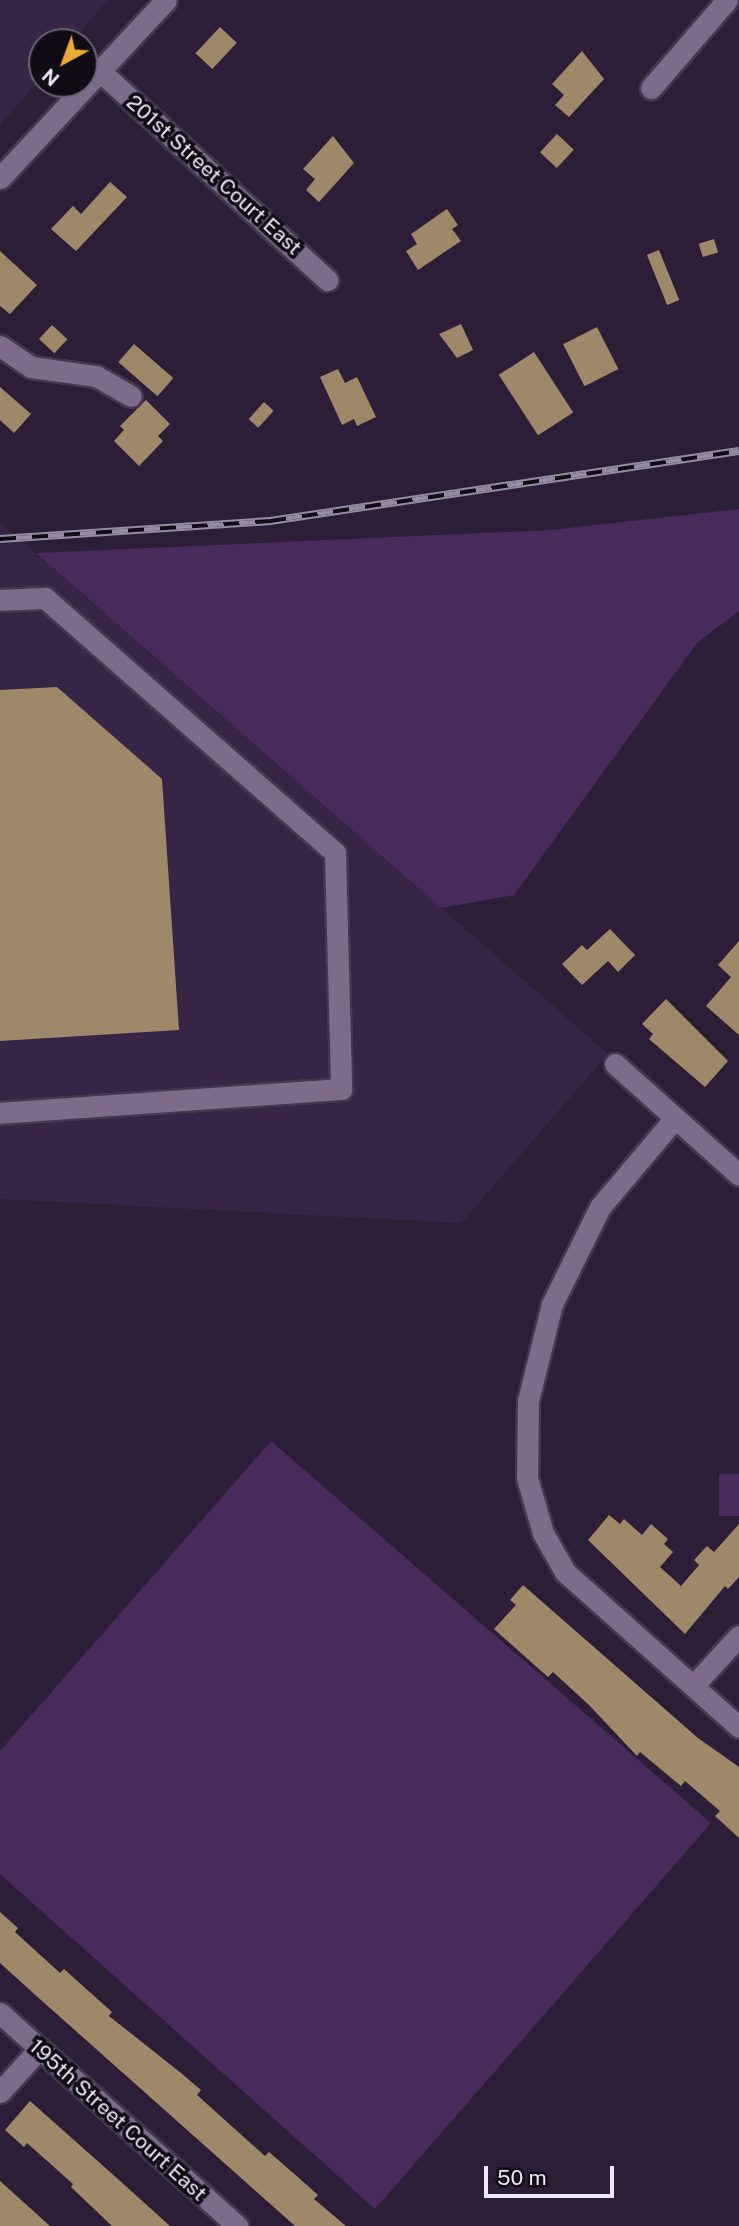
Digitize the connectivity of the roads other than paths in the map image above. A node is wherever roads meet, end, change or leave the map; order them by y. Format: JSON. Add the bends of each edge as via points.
{"nodes":[{"id":1,"x":166,"y":0,"type":"edge"},
{"id":2,"x":727,"y":0,"type":"edge"},
{"id":3,"x":100,"y":71,"type":"junction"},
{"id":4,"x":651,"y":88,"type":"dead end"},
{"id":5,"x":0,"y":178,"type":"edge"},
{"id":6,"x":327,"y":280,"type":"dead end"},
{"id":7,"x":0,"y":346,"type":"edge"},
{"id":8,"x":131,"y":396,"type":"dead end"},
{"id":9,"x":0,"y":600,"type":"edge"},
{"id":10,"x":615,"y":1064,"type":"dead end"},
{"id":11,"x":0,"y":1113,"type":"edge"},
{"id":12,"x":675,"y":1118,"type":"junction"},
{"id":13,"x":739,"y":1175,"type":"edge"},
{"id":14,"x":739,"y":1636,"type":"edge"},
{"id":15,"x":693,"y":1686,"type":"junction"},
{"id":16,"x":739,"y":1727,"type":"edge"},
{"id":17,"x":0,"y":2013,"type":"edge"},
{"id":18,"x":40,"y":2049,"type":"junction"},
{"id":19,"x":0,"y":2092,"type":"edge"},
{"id":20,"x":237,"y":2226,"type":"edge"}],
"edges":[{"from":1,"to":3,"type":"street"},
{"from":2,"to":4,"type":"street"},
{"from":3,"to":5,"type":"street"},
{"from":3,"to":6,"type":"street","name":"201st Street Court East"},
{"from":7,"to":8,"type":"street","via":[[31,367],[96,376]]},
{"from":9,"to":11,"type":"street","via":[[45,598],[335,853],[341,1089]]},
{"from":10,"to":12,"type":"street"},
{"from":12,"to":13,"type":"street"},
{"from":12,"to":15,"type":"street","via":[[600,1207],[556,1293],[537,1350],[528,1401],[527,1478],[543,1533],[565,1572]]},
{"from":14,"to":15,"type":"street"},
{"from":15,"to":16,"type":"street"},
{"from":17,"to":18,"type":"street","name":"195th Street Court East"},
{"from":18,"to":19,"type":"street"},
{"from":18,"to":20,"type":"street","name":"195th Street Court East"}]}
